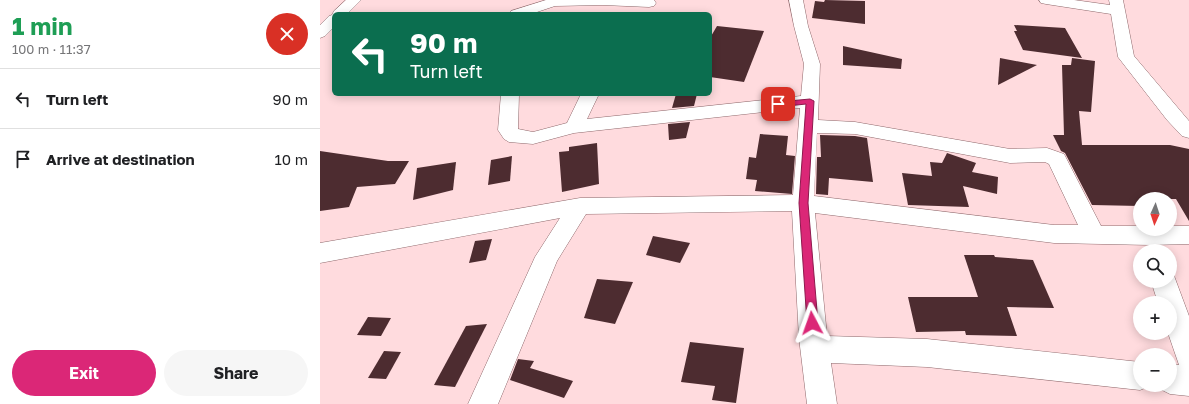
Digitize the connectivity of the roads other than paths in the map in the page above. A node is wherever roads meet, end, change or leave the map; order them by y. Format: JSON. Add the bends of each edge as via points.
{"nodes":[{"id":1,"x":354,"y":0,"type":"edge"},
{"id":2,"x":514,"y":0,"type":"edge"},
{"id":3,"x":796,"y":0,"type":"edge"},
{"id":4,"x":1046,"y":0,"type":"edge"},
{"id":5,"x":1117,"y":5,"type":"edge"},
{"id":6,"x":648,"y":6,"type":"edge"},
{"id":7,"x":341,"y":12,"type":"edge"},
{"id":8,"x":515,"y":12,"type":"edge"},
{"id":9,"x":522,"y":12,"type":"edge"},
{"id":10,"x":332,"y":21,"type":"edge"},
{"id":11,"x":332,"y":33,"type":"edge"},
{"id":12,"x":320,"y":34,"type":"edge"},
{"id":13,"x":510,"y":96,"type":"edge"},
{"id":14,"x":589,"y":96,"type":"edge"},
{"id":15,"x":810,"y":101,"type":"junction"},
{"id":16,"x":808,"y":126,"type":"junction"},
{"id":17,"x":574,"y":127,"type":"junction"},
{"id":18,"x":1189,"y":132,"type":"edge"},
{"id":19,"x":803,"y":203,"type":"junction"},
{"id":20,"x":580,"y":206,"type":"junction"},
{"id":21,"x":1094,"y":235,"type":"junction"},
{"id":22,"x":1189,"y":235,"type":"edge"},
{"id":23,"x":1152,"y":243,"type":"edge"},
{"id":24,"x":320,"y":253,"type":"edge"},
{"id":25,"x":1166,"y":288,"type":"edge"},
{"id":26,"x":815,"y":349,"type":"junction"},
{"id":27,"x":1189,"y":356,"type":"edge"},
{"id":28,"x":1133,"y":375,"type":"edge"},
{"id":29,"x":1177,"y":380,"type":"edge"},
{"id":30,"x":1189,"y":381,"type":"edge"},
{"id":31,"x":483,"y":404,"type":"edge"},
{"id":32,"x":822,"y":404,"type":"edge"}],
"edges":[{"from":1,"to":7,"type":"street"},
{"from":2,"to":8,"type":"street"},
{"from":3,"to":15,"type":"street","via":[[812,64]]},
{"from":4,"to":5,"type":"street"},
{"from":5,"to":18,"type":"street","via":[[1126,58]]},
{"from":6,"to":9,"type":"street","via":[[603,1],[554,2]]},
{"from":10,"to":12,"type":"street"},
{"from":11,"to":12,"type":"street"},
{"from":13,"to":17,"type":"street","via":[[508,130],[516,137],[533,138]]},
{"from":14,"to":17,"type":"street"},
{"from":15,"to":16,"type":"street"},
{"from":15,"to":17,"type":"street"},
{"from":16,"to":19,"type":"street"},
{"from":16,"to":21,"type":"street","via":[[855,128],[1010,156],[1047,155],[1057,159]]},
{"from":19,"to":20,"type":"street"},
{"from":19,"to":21,"type":"street","via":[[1054,234]]},
{"from":19,"to":26,"type":"street"},
{"from":20,"to":24,"type":"street"},
{"from":20,"to":31,"type":"street","via":[[547,257]]},
{"from":21,"to":23,"type":"street"},
{"from":22,"to":23,"type":"street"},
{"from":25,"to":27,"type":"street"},
{"from":26,"to":28,"type":"street","via":[[927,353]]},
{"from":26,"to":32,"type":"street"},
{"from":29,"to":30,"type":"street"}]}
